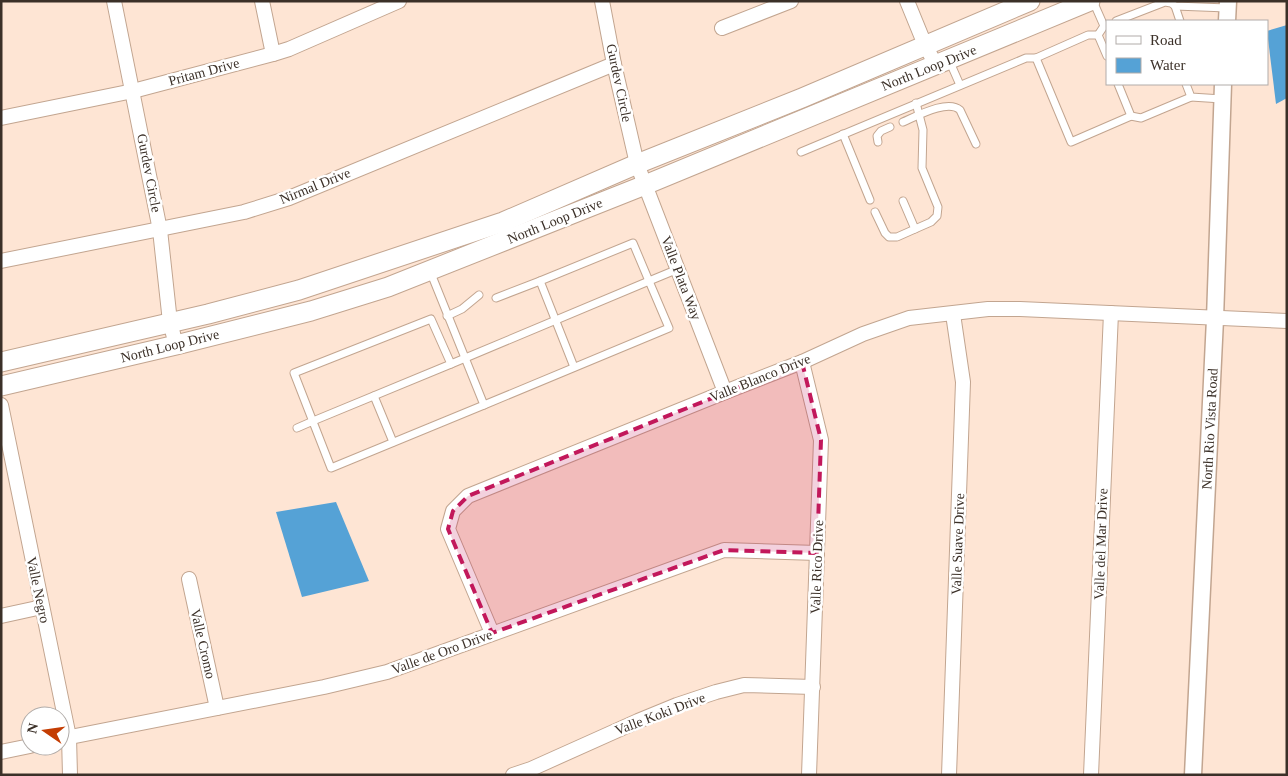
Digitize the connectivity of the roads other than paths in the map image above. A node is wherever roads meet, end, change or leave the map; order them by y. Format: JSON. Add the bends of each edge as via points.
{"nodes":[{"id":1,"x":114,"y":1,"type":"edge"},
{"id":2,"x":262,"y":1,"type":"edge"},
{"id":3,"x":399,"y":1,"type":"edge"},
{"id":4,"x":602,"y":1,"type":"edge"},
{"id":5,"x":791,"y":1,"type":"edge"},
{"id":6,"x":907,"y":1,"type":"edge"},
{"id":7,"x":1030,"y":1,"type":"edge"},
{"id":8,"x":1092,"y":1,"type":"edge"},
{"id":9,"x":1175,"y":6,"type":"junction"},
{"id":10,"x":1146,"y":9,"type":"junction"},
{"id":11,"x":1227,"y":10,"type":"edge"},
{"id":12,"x":1149,"y":17,"type":"dead end"},
{"id":13,"x":1133,"y":18,"type":"edge"},
{"id":14,"x":1180,"y":20,"type":"edge"},
{"id":15,"x":1105,"y":26,"type":"edge"},
{"id":16,"x":722,"y":28,"type":"dead end"},
{"id":17,"x":1098,"y":35,"type":"junction"},
{"id":18,"x":925,"y":44,"type":"junction"},
{"id":19,"x":273,"y":54,"type":"junction"},
{"id":20,"x":1106,"y":54,"type":"edge"},
{"id":21,"x":1036,"y":58,"type":"junction"},
{"id":22,"x":942,"y":62,"type":"junction"},
{"id":23,"x":614,"y":64,"type":"junction"},
{"id":24,"x":960,"y":85,"type":"junction"},
{"id":25,"x":1118,"y":85,"type":"edge"},
{"id":26,"x":1186,"y":85,"type":"edge"},
{"id":27,"x":133,"y":91,"type":"junction"},
{"id":28,"x":1222,"y":91,"type":"edge"},
{"id":29,"x":1191,"y":97,"type":"junction"},
{"id":30,"x":916,"y":103,"type":"junction"},
{"id":31,"x":920,"y":115,"type":"junction"},
{"id":32,"x":1130,"y":116,"type":"junction"},
{"id":33,"x":1,"y":118,"type":"edge"},
{"id":34,"x":903,"y":122,"type":"dead end"},
{"id":35,"x":890,"y":127,"type":"dead end"},
{"id":36,"x":843,"y":134,"type":"junction"},
{"id":37,"x":878,"y":142,"type":"dead end"},
{"id":38,"x":976,"y":144,"type":"dead end"},
{"id":39,"x":801,"y":152,"type":"dead end"},
{"id":40,"x":638,"y":164,"type":"junction"},
{"id":41,"x":646,"y":185,"type":"junction"},
{"id":42,"x":870,"y":200,"type":"dead end"},
{"id":43,"x":902,"y":201,"type":"dead end"},
{"id":44,"x":875,"y":212,"type":"dead end"},
{"id":45,"x":914,"y":229,"type":"junction"},
{"id":46,"x":160,"y":230,"type":"junction"},
{"id":47,"x":1,"y":261,"type":"edge"},
{"id":48,"x":678,"y":269,"type":"junction"},
{"id":49,"x":430,"y":270,"type":"junction"},
{"id":50,"x":540,"y":281,"type":"junction"},
{"id":51,"x":649,"y":281,"type":"junction"},
{"id":52,"x":479,"y":295,"type":"dead end"},
{"id":53,"x":496,"y":298,"type":"dead end"},
{"id":54,"x":1111,"y":313,"type":"junction"},
{"id":55,"x":954,"y":314,"type":"junction"},
{"id":56,"x":447,"y":316,"type":"junction"},
{"id":57,"x":1216,"y":318,"type":"junction"},
{"id":58,"x":555,"y":320,"type":"junction"},
{"id":59,"x":1287,"y":320,"type":"edge"},
{"id":60,"x":170,"y":322,"type":"junction"},
{"id":61,"x":176,"y":345,"type":"junction"},
{"id":62,"x":464,"y":358,"type":"junction"},
{"id":63,"x":1,"y":362,"type":"edge"},
{"id":64,"x":802,"y":362,"type":"junction"},
{"id":65,"x":451,"y":364,"type":"junction"},
{"id":66,"x":574,"y":367,"type":"junction"},
{"id":67,"x":1,"y":386,"type":"edge"},
{"id":68,"x":725,"y":392,"type":"junction"},
{"id":69,"x":374,"y":396,"type":"junction"},
{"id":70,"x":1,"y":405,"type":"edge"},
{"id":71,"x":484,"y":405,"type":"junction"},
{"id":72,"x":313,"y":421,"type":"junction"},
{"id":73,"x":297,"y":428,"type":"dead end"},
{"id":74,"x":393,"y":442,"type":"junction"},
{"id":75,"x":817,"y":553,"type":"junction"},
{"id":76,"x":188,"y":579,"type":"dead end"},
{"id":77,"x":42,"y":607,"type":"junction"},
{"id":78,"x":1,"y":616,"type":"edge"},
{"id":79,"x":492,"y":633,"type":"junction"},
{"id":80,"x":813,"y":687,"type":"junction"},
{"id":81,"x":59,"y":706,"type":"edge"},
{"id":82,"x":217,"y":708,"type":"junction"},
{"id":83,"x":70,"y":737,"type":"edge"},
{"id":84,"x":20,"y":748,"type":"edge"},
{"id":85,"x":1,"y":752,"type":"edge"},
{"id":86,"x":67,"y":756,"type":"edge"},
{"id":87,"x":70,"y":775,"type":"edge"},
{"id":88,"x":513,"y":775,"type":"edge"},
{"id":89,"x":809,"y":775,"type":"edge"},
{"id":90,"x":949,"y":775,"type":"edge"},
{"id":91,"x":1091,"y":775,"type":"edge"},
{"id":92,"x":1194,"y":775,"type":"edge"}],
"edges":[{"from":1,"to":27,"type":"street","name":"Gurdev Circle"},
{"from":2,"to":19,"type":"street"},
{"from":3,"to":19,"type":"street","name":"Pritam Drive"},
{"from":4,"to":23,"type":"street","name":"Gurdev Circle"},
{"from":5,"to":16,"type":"street"},
{"from":6,"to":18,"type":"street"},
{"from":7,"to":18,"type":"main road","name":"North Loop Drive"},
{"from":8,"to":15,"type":"lane"},
{"from":8,"to":22,"type":"main road","name":"North Loop Drive"},
{"from":9,"to":10,"type":"lane","via":[[1165,2]]},
{"from":9,"to":11,"type":"lane"},
{"from":9,"to":14,"type":"lane"},
{"from":10,"to":12,"type":"lane"},
{"from":10,"to":13,"type":"lane"},
{"from":15,"to":17,"type":"lane"},
{"from":17,"to":20,"type":"lane"},
{"from":17,"to":21,"type":"lane","via":[[1088,35]]},
{"from":18,"to":22,"type":"street"},
{"from":18,"to":40,"type":"main road","name":"North Loop Drive"},
{"from":19,"to":27,"type":"street","name":"Pritam Drive"},
{"from":21,"to":24,"type":"lane","via":[[1026,58]]},
{"from":21,"to":32,"type":"lane","via":[[1071,142]]},
{"from":22,"to":24,"type":"lane"},
{"from":22,"to":41,"type":"main road","name":"North Loop Drive"},
{"from":23,"to":40,"type":"street","name":"Gurdev Circle"},
{"from":23,"to":46,"type":"street","name":"Nirmal Drive","via":[[289,198],[244,212]]},
{"from":24,"to":30,"type":"lane"},
{"from":25,"to":32,"type":"lane"},
{"from":26,"to":29,"type":"lane"},
{"from":27,"to":33,"type":"street","name":"Pritam Drive"},
{"from":27,"to":46,"type":"street","name":"Gurdev Circle"},
{"from":28,"to":29,"type":"lane"},
{"from":28,"to":57,"type":"street","name":"North Rio Vista Road"},
{"from":29,"to":32,"type":"lane","via":[[1141,118]]},
{"from":30,"to":31,"type":"lane"},
{"from":30,"to":36,"type":"lane"},
{"from":31,"to":34,"type":"lane"},
{"from":31,"to":38,"type":"lane","via":[[948,105],[956,106]]},
{"from":31,"to":45,"type":"lane","via":[[922,168],[938,207],[937,216],[931,222]]},
{"from":35,"to":37,"type":"lane","via":[[880,132]]},
{"from":36,"to":39,"type":"lane"},
{"from":36,"to":42,"type":"lane"},
{"from":40,"to":41,"type":"street","name":"Valle Plata Way"},
{"from":40,"to":60,"type":"main road","name":"North Loop Drive","via":[[503,222],[299,290]]},
{"from":41,"to":48,"type":"street","name":"Valle Plata Way"},
{"from":41,"to":49,"type":"main road","name":"North Loop Drive"},
{"from":43,"to":45,"type":"lane"},
{"from":44,"to":45,"type":"lane","via":[[890,237]]},
{"from":46,"to":47,"type":"street","name":"Nirmal Drive"},
{"from":46,"to":60,"type":"street","name":"Gurdev Circle"},
{"from":48,"to":51,"type":"lane"},
{"from":48,"to":68,"type":"street","name":"Valle Plata Way"},
{"from":49,"to":56,"type":"lane"},
{"from":49,"to":61,"type":"main road","name":"North Loop Drive","via":[[311,311]]},
{"from":50,"to":51,"type":"lane","via":[[633,243]]},
{"from":50,"to":53,"type":"lane"},
{"from":50,"to":58,"type":"lane"},
{"from":51,"to":58,"type":"lane"},
{"from":51,"to":66,"type":"lane","via":[[669,328]]},
{"from":52,"to":56,"type":"lane"},
{"from":54,"to":55,"type":"street","name":"Valle Blanco Drive","via":[[1020,308]]},
{"from":54,"to":57,"type":"street","name":"Valle Blanco Drive"},
{"from":54,"to":91,"type":"street","name":"Valle del Mar Drive"},
{"from":55,"to":64,"type":"street","name":"Valle Blanco Drive","via":[[909,318],[863,334]]},
{"from":55,"to":90,"type":"street","name":"Valle Suave Drive","via":[[963,382],[963,410]]},
{"from":56,"to":62,"type":"lane"},
{"from":57,"to":59,"type":"street","name":"Valle Blanco Drive"},
{"from":57,"to":92,"type":"street","name":"North Rio Vista Road"},
{"from":58,"to":62,"type":"lane"},
{"from":58,"to":66,"type":"lane"},
{"from":60,"to":61,"type":"street","name":"Gurdev Circle"},
{"from":60,"to":63,"type":"main road","name":"North Loop Drive"},
{"from":61,"to":67,"type":"main road","name":"North Loop Drive"},
{"from":62,"to":65,"type":"lane"},
{"from":62,"to":71,"type":"lane"},
{"from":64,"to":68,"type":"street","name":"Valle Blanco Drive"},
{"from":64,"to":75,"type":"street","name":"Valle Rico Drive","via":[[821,440]]},
{"from":65,"to":69,"type":"lane"},
{"from":65,"to":72,"type":"lane","via":[[431,319],[294,373]]},
{"from":66,"to":71,"type":"lane"},
{"from":68,"to":79,"type":"street","name":"Valle Blanco Drive","via":[[468,496],[454,511],[448,530]]},
{"from":69,"to":72,"type":"lane"},
{"from":69,"to":74,"type":"lane"},
{"from":70,"to":77,"type":"street","name":"Valle Negro"},
{"from":71,"to":74,"type":"lane"},
{"from":72,"to":73,"type":"lane"},
{"from":72,"to":74,"type":"lane","via":[[331,468]]},
{"from":75,"to":79,"type":"street","name":"Valle de Oro Drive","via":[[724,550]]},
{"from":75,"to":80,"type":"street","name":"Valle Rico Drive"},
{"from":76,"to":82,"type":"street","name":"Valle Cromo"},
{"from":77,"to":78,"type":"street"},
{"from":77,"to":81,"type":"street","name":"Valle Negro"},
{"from":79,"to":82,"type":"street","name":"Valle de Oro Drive","via":[[387,672]]},
{"from":80,"to":88,"type":"street","name":"Valle Koki Drive","via":[[744,685],[716,692],[677,705]]},
{"from":80,"to":89,"type":"street","name":"Valle Rico Drive"},
{"from":82,"to":83,"type":"street","name":"Valle de Oro Drive"},
{"from":84,"to":85,"type":"street"},
{"from":86,"to":87,"type":"street","name":"Valle Negro"}]}
